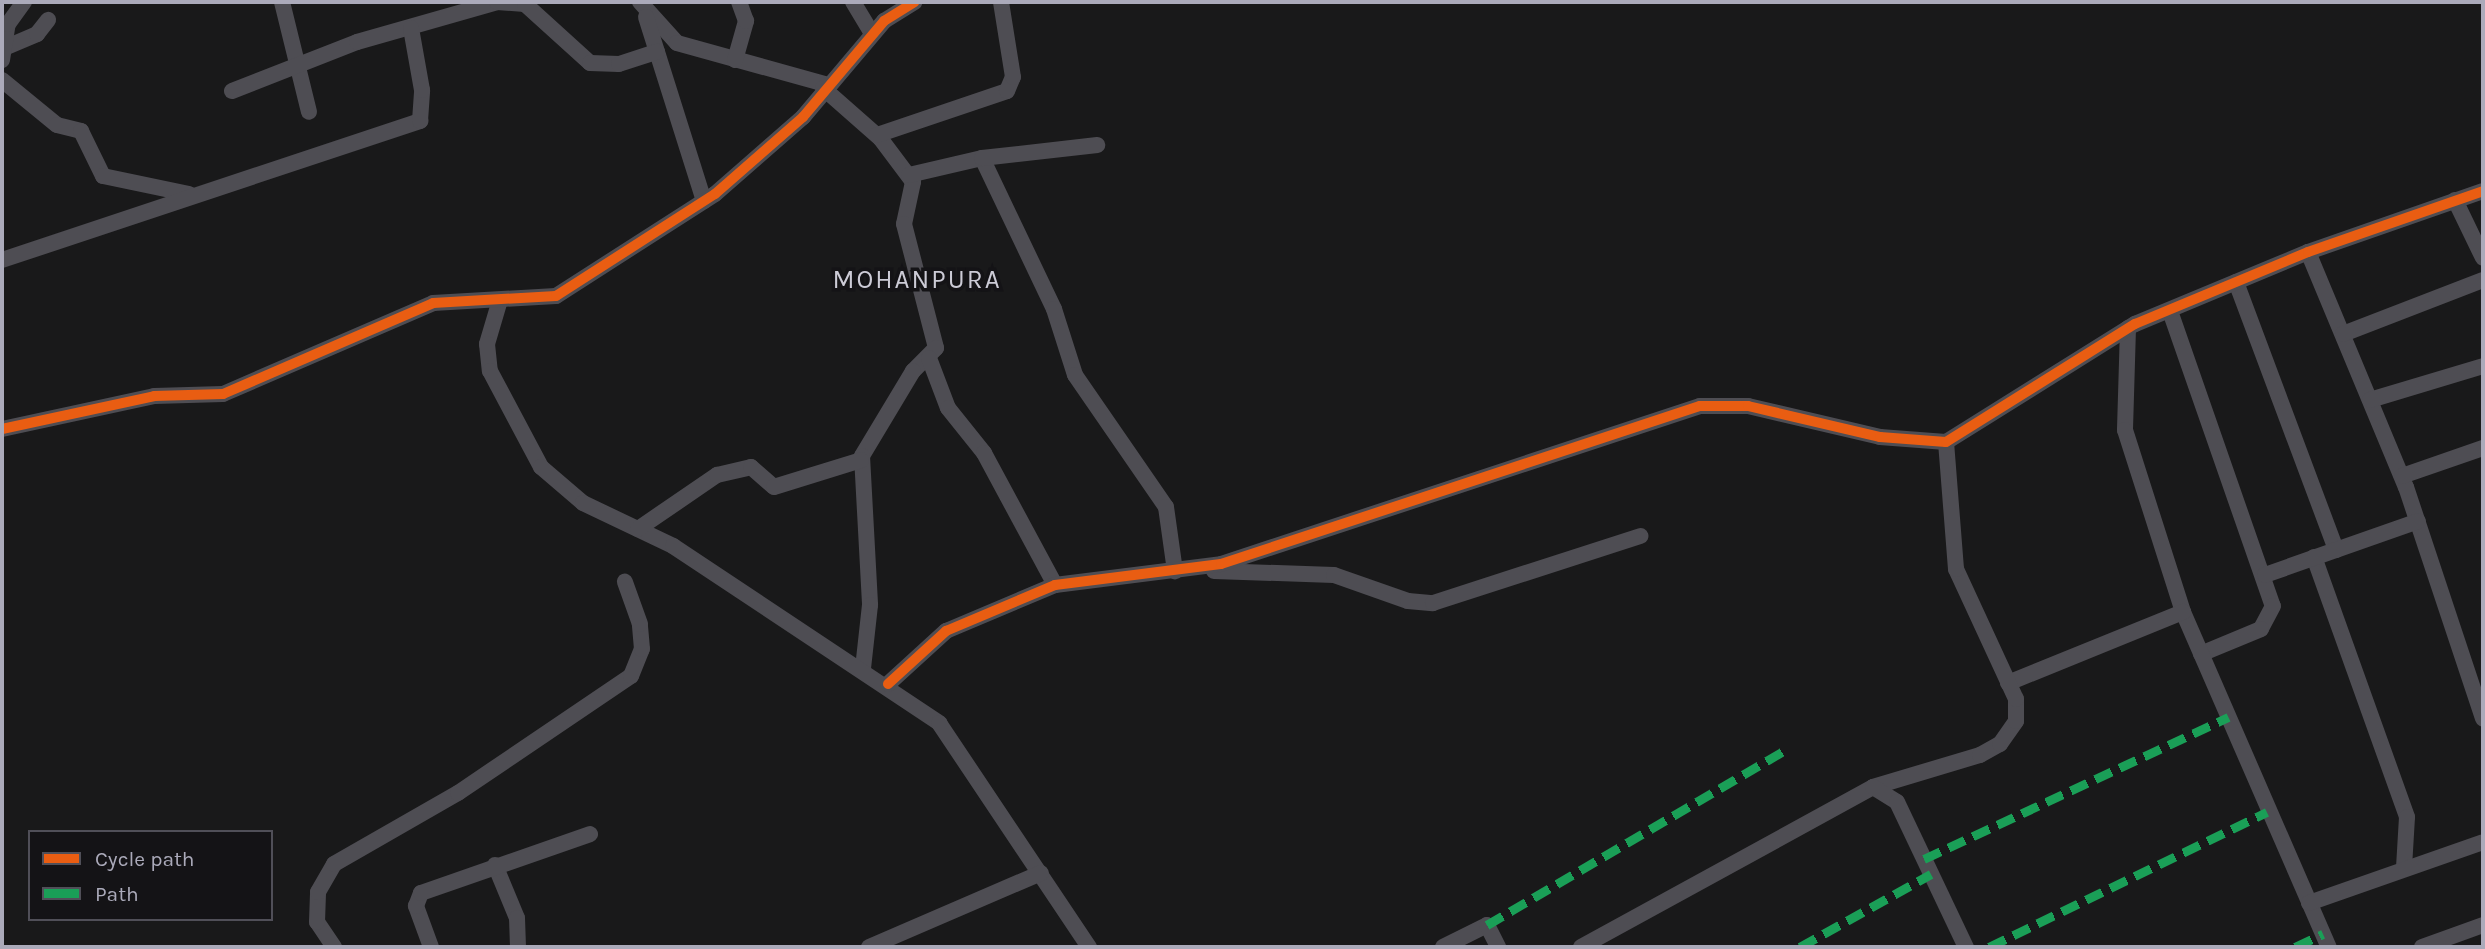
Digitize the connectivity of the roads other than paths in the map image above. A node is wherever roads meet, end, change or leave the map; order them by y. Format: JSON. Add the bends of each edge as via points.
{"nodes":[{"id":1,"x":24,"y":2,"type":"edge"},
{"id":2,"x":282,"y":2,"type":"edge"},
{"id":3,"x":739,"y":2,"type":"edge"},
{"id":4,"x":853,"y":2,"type":"edge"},
{"id":5,"x":914,"y":2,"type":"edge"},
{"id":6,"x":1001,"y":2,"type":"edge"},
{"id":7,"x":642,"y":5,"type":"edge"},
{"id":8,"x":48,"y":20,"type":"dead end"},
{"id":9,"x":411,"y":28,"type":"junction"},
{"id":10,"x":872,"y":34,"type":"junction"},
{"id":11,"x":3,"y":52,"type":"edge"},
{"id":12,"x":657,"y":52,"type":"junction"},
{"id":13,"x":735,"y":60,"type":"junction"},
{"id":14,"x":292,"y":65,"type":"junction"},
{"id":15,"x":2,"y":80,"type":"edge"},
{"id":16,"x":824,"y":86,"type":"junction"},
{"id":17,"x":232,"y":91,"type":"dead end"},
{"id":18,"x":309,"y":112,"type":"dead end"},
{"id":19,"x":877,"y":135,"type":"junction"},
{"id":20,"x":1097,"y":145,"type":"dead end"},
{"id":21,"x":982,"y":158,"type":"junction"},
{"id":22,"x":909,"y":175,"type":"junction"},
{"id":23,"x":2483,"y":191,"type":"edge"},
{"id":24,"x":195,"y":195,"type":"junction"},
{"id":25,"x":2455,"y":200,"type":"junction"},
{"id":26,"x":704,"y":201,"type":"junction"},
{"id":27,"x":2308,"y":252,"type":"junction"},
{"id":28,"x":2483,"y":258,"type":"edge"},
{"id":29,"x":2,"y":260,"type":"edge"},
{"id":30,"x":2483,"y":280,"type":"edge"},
{"id":31,"x":2236,"y":282,"type":"junction"},
{"id":32,"x":500,"y":300,"type":"junction"},
{"id":33,"x":2170,"y":311,"type":"junction"},
{"id":34,"x":2128,"y":328,"type":"junction"},
{"id":35,"x":2343,"y":334,"type":"junction"},
{"id":36,"x":929,"y":358,"type":"junction"},
{"id":37,"x":2483,"y":366,"type":"edge"},
{"id":38,"x":2370,"y":400,"type":"junction"},
{"id":39,"x":2,"y":429,"type":"edge"},
{"id":40,"x":1946,"y":442,"type":"junction"},
{"id":41,"x":2483,"y":448,"type":"edge"},
{"id":42,"x":862,"y":460,"type":"junction"},
{"id":43,"x":2402,"y":476,"type":"junction"},
{"id":44,"x":2418,"y":521,"type":"junction"},
{"id":45,"x":638,"y":529,"type":"junction"},
{"id":46,"x":1640,"y":536,"type":"dead end"},
{"id":47,"x":2336,"y":550,"type":"junction"},
{"id":48,"x":2314,"y":557,"type":"junction"},
{"id":49,"x":1194,"y":570,"type":"junction"},
{"id":50,"x":1175,"y":571,"type":"junction"},
{"id":51,"x":2264,"y":575,"type":"junction"},
{"id":52,"x":625,"y":582,"type":"dead end"},
{"id":53,"x":1055,"y":585,"type":"junction"},
{"id":54,"x":2183,"y":612,"type":"junction"},
{"id":55,"x":2201,"y":654,"type":"junction"},
{"id":56,"x":863,"y":668,"type":"junction"},
{"id":57,"x":2008,"y":683,"type":"junction"},
{"id":58,"x":888,"y":684,"type":"junction"},
{"id":59,"x":2483,"y":719,"type":"edge"},
{"id":60,"x":1873,"y":787,"type":"junction"},
{"id":61,"x":590,"y":834,"type":"dead end"},
{"id":62,"x":2483,"y":842,"type":"edge"},
{"id":63,"x":495,"y":864,"type":"junction"},
{"id":64,"x":2404,"y":868,"type":"junction"},
{"id":65,"x":1041,"y":873,"type":"junction"},
{"id":66,"x":2309,"y":903,"type":"junction"},
{"id":67,"x":2483,"y":925,"type":"edge"},
{"id":68,"x":875,"y":946,"type":"edge"},
{"id":69,"x":334,"y":947,"type":"edge"},
{"id":70,"x":431,"y":947,"type":"edge"},
{"id":71,"x":518,"y":947,"type":"edge"},
{"id":72,"x":1089,"y":947,"type":"edge"},
{"id":73,"x":1443,"y":947,"type":"edge"},
{"id":74,"x":1498,"y":947,"type":"edge"},
{"id":75,"x":1581,"y":947,"type":"edge"},
{"id":76,"x":1966,"y":947,"type":"edge"},
{"id":77,"x":2329,"y":947,"type":"edge"},
{"id":78,"x":2422,"y":947,"type":"edge"}],
"edges":[{"from":1,"to":11,"type":"street","via":[[8,24]]},
{"from":2,"to":14,"type":"street"},
{"from":3,"to":13,"type":"street","via":[[746,21]]},
{"from":4,"to":10,"type":"street"},
{"from":5,"to":10,"type":"street"},
{"from":6,"to":19,"type":"street","via":[[1013,77],[1007,91]]},
{"from":7,"to":12,"type":"street"},
{"from":7,"to":13,"type":"street","via":[[677,43]]},
{"from":8,"to":11,"type":"street","via":[[37,34]]},
{"from":9,"to":12,"type":"street","via":[[497,2],[525,4],[590,63],[619,64]]},
{"from":9,"to":14,"type":"street"},
{"from":9,"to":24,"type":"street","via":[[422,90],[420,121]]},
{"from":10,"to":16,"type":"street"},
{"from":12,"to":26,"type":"street"},
{"from":13,"to":16,"type":"street"},
{"from":14,"to":17,"type":"street"},
{"from":14,"to":18,"type":"street"},
{"from":15,"to":24,"type":"street","via":[[57,125],[81,131],[103,176]]},
{"from":16,"to":19,"type":"street"},
{"from":16,"to":26,"type":"street","via":[[803,117]]},
{"from":19,"to":22,"type":"street"},
{"from":20,"to":21,"type":"street"},
{"from":21,"to":22,"type":"street"},
{"from":21,"to":50,"type":"street","via":[[1054,309],[1075,375],[1166,507]]},
{"from":22,"to":36,"type":"street","via":[[913,193],[904,224],[936,348]]},
{"from":23,"to":25,"type":"street"},
{"from":24,"to":29,"type":"street"},
{"from":25,"to":27,"type":"street"},
{"from":25,"to":28,"type":"street"},
{"from":26,"to":32,"type":"street","via":[[556,296]]},
{"from":27,"to":31,"type":"street"},
{"from":27,"to":35,"type":"street"},
{"from":30,"to":35,"type":"street"},
{"from":31,"to":33,"type":"street"},
{"from":31,"to":47,"type":"street"},
{"from":32,"to":39,"type":"street","via":[[433,303],[223,394],[154,396]]},
{"from":32,"to":45,"type":"street","via":[[487,344],[490,371],[523,442],[560,486]]},
{"from":33,"to":34,"type":"street"},
{"from":33,"to":51,"type":"street"},
{"from":34,"to":40,"type":"street"},
{"from":34,"to":54,"type":"street","via":[[2125,430]]},
{"from":35,"to":38,"type":"street"},
{"from":36,"to":42,"type":"street","via":[[913,372]]},
{"from":36,"to":53,"type":"street","via":[[948,408],[984,453]]},
{"from":37,"to":38,"type":"street"},
{"from":38,"to":43,"type":"street"},
{"from":40,"to":49,"type":"street","via":[[1880,437],[1748,407],[1700,406]]},
{"from":40,"to":57,"type":"street","via":[[1948,525],[1956,569]]},
{"from":41,"to":43,"type":"street"},
{"from":42,"to":45,"type":"street","via":[[774,487],[751,467],[718,475]]},
{"from":42,"to":56,"type":"street","via":[[870,605]]},
{"from":43,"to":44,"type":"street"},
{"from":44,"to":47,"type":"street"},
{"from":44,"to":59,"type":"street"},
{"from":45,"to":56,"type":"street"},
{"from":46,"to":49,"type":"street","via":[[1433,603],[1408,601],[1334,575]]},
{"from":47,"to":48,"type":"street"},
{"from":48,"to":51,"type":"street"},
{"from":48,"to":64,"type":"street","via":[[2407,817]]},
{"from":49,"to":50,"type":"street"},
{"from":50,"to":53,"type":"street"},
{"from":51,"to":55,"type":"street","via":[[2273,606],[2268,624]]},
{"from":52,"to":69,"type":"street","via":[[640,624],[642,649],[632,676],[458,793],[334,864],[318,892],[317,922]]},
{"from":53,"to":58,"type":"street","via":[[946,631]]},
{"from":54,"to":55,"type":"street"},
{"from":54,"to":57,"type":"street"},
{"from":55,"to":66,"type":"street"},
{"from":56,"to":58,"type":"street"},
{"from":57,"to":60,"type":"street","via":[[2016,721],[2000,744]]},
{"from":58,"to":65,"type":"street","via":[[959,745]]},
{"from":60,"to":75,"type":"street"},
{"from":60,"to":76,"type":"street","via":[[1897,802]]},
{"from":61,"to":63,"type":"street"},
{"from":62,"to":64,"type":"street"},
{"from":63,"to":70,"type":"street","via":[[421,893],[415,906]]},
{"from":63,"to":71,"type":"street","via":[[517,918]]},
{"from":64,"to":66,"type":"street"},
{"from":65,"to":68,"type":"street"},
{"from":65,"to":72,"type":"street"},
{"from":66,"to":77,"type":"street"},
{"from":67,"to":78,"type":"street"},
{"from":73,"to":74,"type":"street","via":[[1487,925]]}]}
